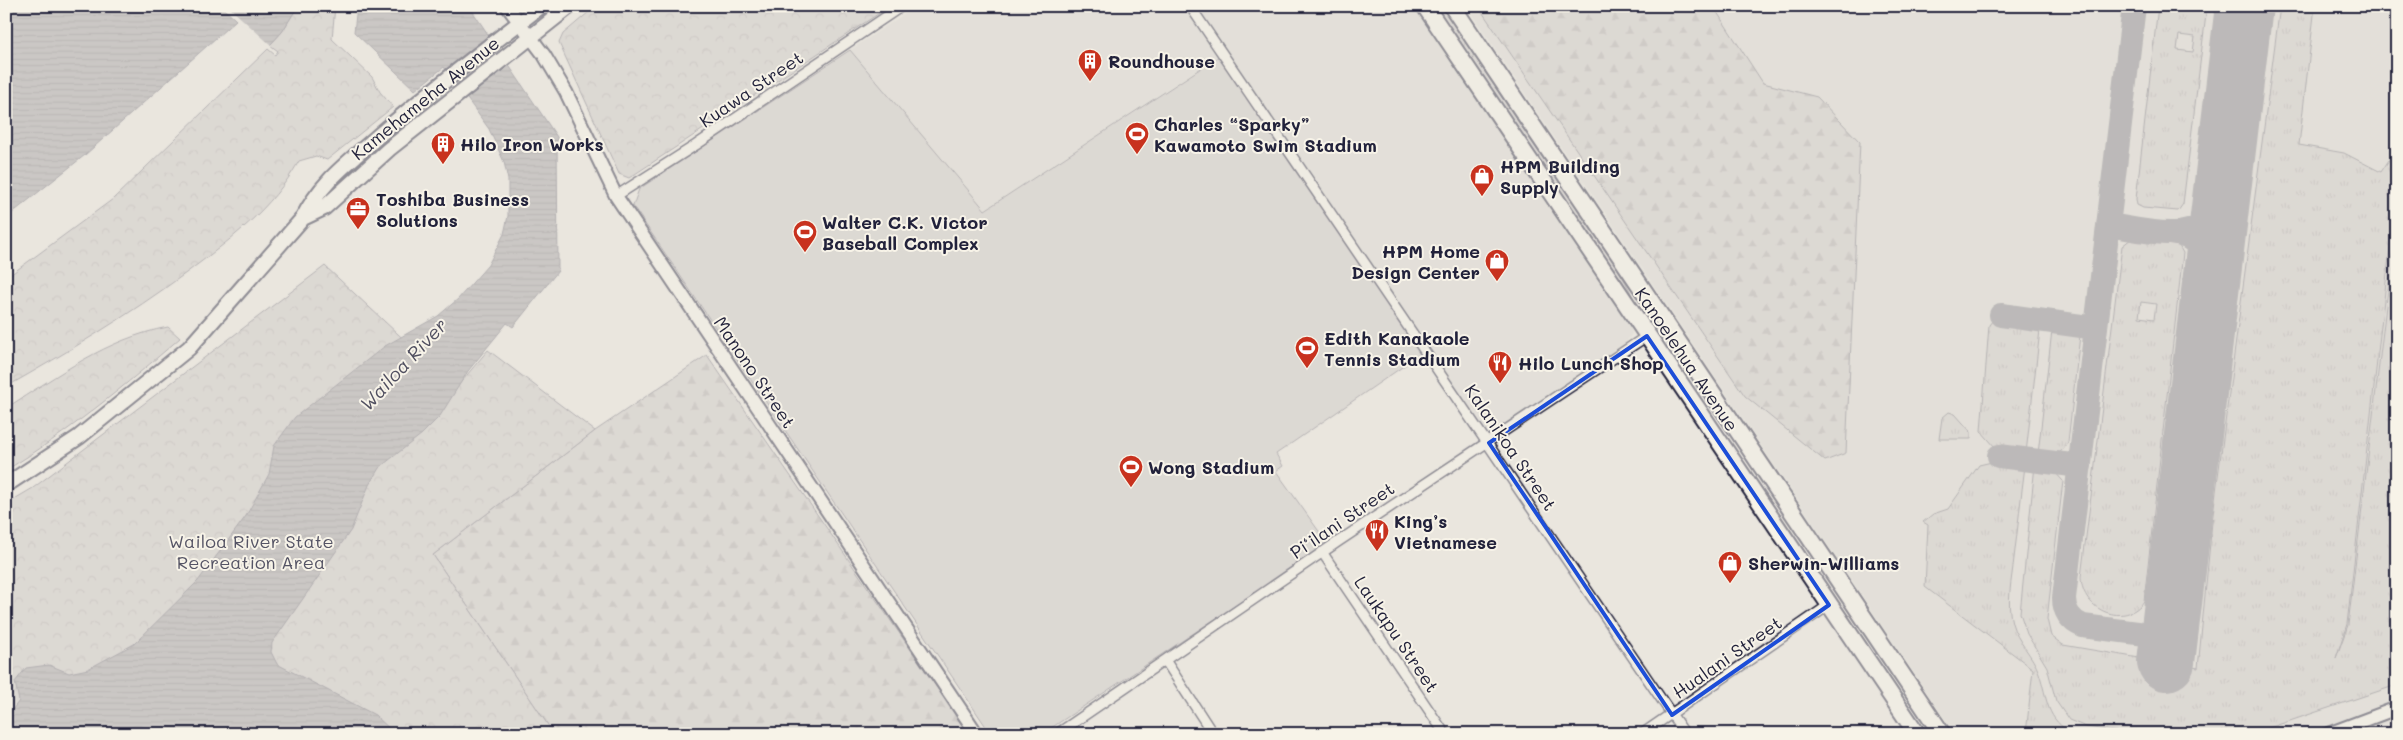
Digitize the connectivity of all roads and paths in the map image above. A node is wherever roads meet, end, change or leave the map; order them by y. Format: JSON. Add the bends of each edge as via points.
{"nodes":[{"id":1,"x":507,"y":6,"type":"edge"},
{"id":2,"x":541,"y":6,"type":"edge"},
{"id":3,"x":570,"y":6,"type":"edge"},
{"id":4,"x":902,"y":6,"type":"edge"},
{"id":5,"x":1190,"y":6,"type":"edge"},
{"id":6,"x":1425,"y":6,"type":"edge"},
{"id":7,"x":1452,"y":6,"type":"edge"},
{"id":8,"x":519,"y":22,"type":"junction"},
{"id":9,"x":531,"y":37,"type":"junction"},
{"id":10,"x":616,"y":196,"type":"junction"},
{"id":11,"x":303,"y":218,"type":"junction"},
{"id":12,"x":1638,"y":283,"type":"junction"},
{"id":13,"x":1647,"y":336,"type":"junction"},
{"id":14,"x":1681,"y":348,"type":"junction"},
{"id":15,"x":1488,"y":443,"type":"junction"},
{"id":16,"x":6,"y":485,"type":"edge"},
{"id":17,"x":1322,"y":552,"type":"junction"},
{"id":18,"x":1829,"y":605,"type":"junction"},
{"id":19,"x":1165,"y":660,"type":"junction"},
{"id":20,"x":2397,"y":708,"type":"edge"},
{"id":21,"x":1672,"y":715,"type":"junction"},
{"id":22,"x":976,"y":734,"type":"edge"},
{"id":23,"x":1057,"y":734,"type":"edge"},
{"id":24,"x":1213,"y":734,"type":"edge"},
{"id":25,"x":1445,"y":734,"type":"edge"},
{"id":26,"x":1642,"y":734,"type":"edge"},
{"id":27,"x":1685,"y":734,"type":"edge"},
{"id":28,"x":1917,"y":734,"type":"edge"},
{"id":29,"x":1942,"y":734,"type":"edge"},
{"id":30,"x":2328,"y":734,"type":"edge"}],
"edges":[{"from":1,"to":8,"type":"street","name":"Manono Street"},
{"from":2,"to":8,"type":"main road","name":"Kamehameha Avenue"},
{"from":3,"to":9,"type":"main road","name":"Kamehameha Avenue"},
{"from":4,"to":10,"type":"street","name":"Kuawa Street"},
{"from":5,"to":15,"type":"street","name":"Kalanikoa Street"},
{"from":6,"to":13,"type":"highway","name":"Kanoelehua Avenue"},
{"from":7,"to":12,"type":"highway","name":"Kanoelehua Avenue"},
{"from":8,"to":9,"type":"street","name":"Manono Street"},
{"from":8,"to":11,"type":"main road","name":"Kamehameha Avenue","via":[[445,79],[332,176],[313,198]]},
{"from":9,"to":10,"type":"street","name":"Manono Street","via":[[573,105]]},
{"from":9,"to":11,"type":"main road","name":"Kamehameha Avenue","via":[[388,148],[324,208]]},
{"from":10,"to":22,"type":"street","name":"Manono Street"},
{"from":11,"to":16,"type":"main road","name":"Kamehameha Avenue","via":[[215,321],[179,357],[79,437]]},
{"from":12,"to":13,"type":"highway","via":[[1648,321]]},
{"from":12,"to":14,"type":"highway","name":"Kanoelehua Avenue"},
{"from":13,"to":14,"type":"highway"},
{"from":13,"to":15,"type":"street","name":"Pi‘ilani Street"},
{"from":13,"to":18,"type":"highway","name":"Kanoelehua Avenue"},
{"from":14,"to":29,"type":"highway","name":"Kanoelehua Avenue"},
{"from":15,"to":17,"type":"street","name":"Pi‘ilani Street"},
{"from":15,"to":21,"type":"street","name":"Kalanikoa Street"},
{"from":17,"to":19,"type":"street","name":"Pi‘ilani Street"},
{"from":17,"to":25,"type":"street","name":"Laukapu Street"},
{"from":18,"to":21,"type":"street","name":"Hualani Street"},
{"from":18,"to":28,"type":"highway","name":"Kanoelehua Avenue"},
{"from":19,"to":23,"type":"street","name":"Pi‘ilani Street"},
{"from":19,"to":24,"type":"street"},
{"from":20,"to":30,"type":"street"},
{"from":21,"to":26,"type":"street","name":"Hualani Street"},
{"from":21,"to":27,"type":"street","name":"Kalanikoa Street"}]}
